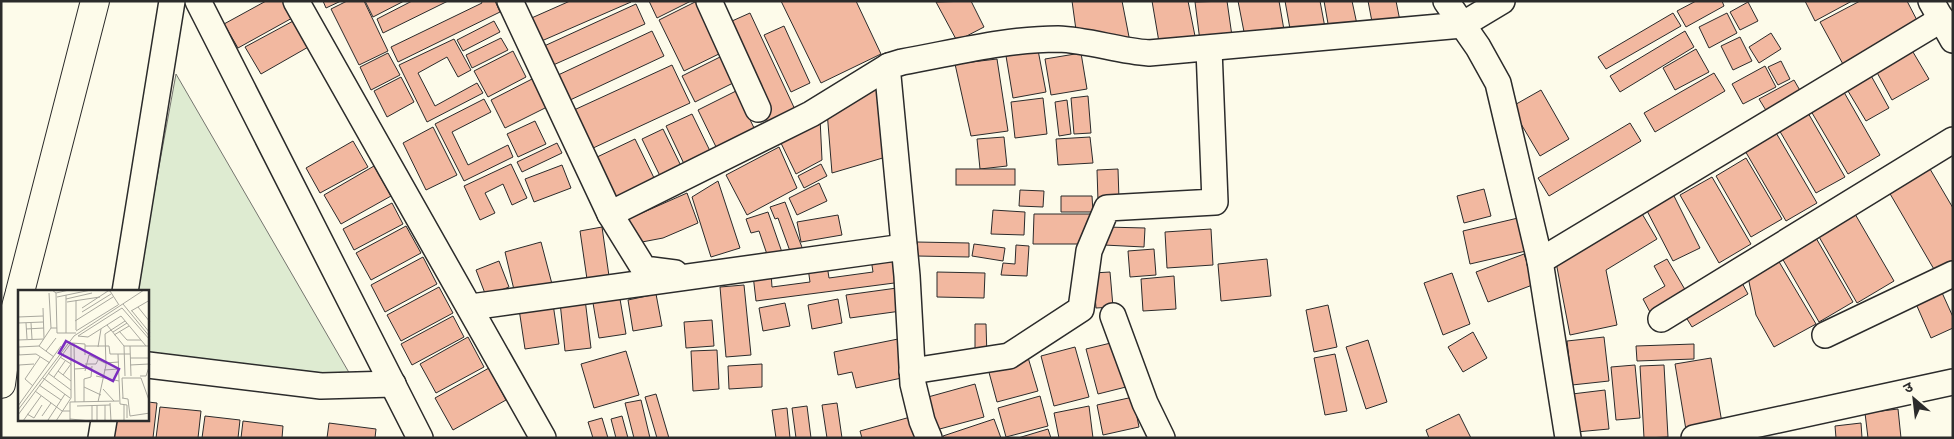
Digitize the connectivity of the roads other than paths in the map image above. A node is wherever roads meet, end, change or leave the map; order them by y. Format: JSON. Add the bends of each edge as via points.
{"nodes":[{"id":1,"x":95,"y":1,"type":"edge"},
{"id":2,"x":172,"y":1,"type":"edge"},
{"id":3,"x":198,"y":1,"type":"edge"},
{"id":4,"x":296,"y":1,"type":"edge"},
{"id":5,"x":510,"y":1,"type":"edge"},
{"id":6,"x":709,"y":1,"type":"edge"},
{"id":7,"x":1446,"y":1,"type":"edge"},
{"id":8,"x":1502,"y":1,"type":"edge"},
{"id":9,"x":1942,"y":20,"type":"edge"},
{"id":10,"x":1462,"y":25,"type":"junction"},
{"id":11,"x":1209,"y":49,"type":"junction"},
{"id":12,"x":889,"y":66,"type":"junction"},
{"id":13,"x":758,"y":109,"type":"dead end"},
{"id":14,"x":1953,"y":140,"type":"edge"},
{"id":15,"x":610,"y":214,"type":"junction"},
{"id":16,"x":904,"y":247,"type":"junction"},
{"id":17,"x":1540,"y":261,"type":"junction"},
{"id":18,"x":1953,"y":274,"type":"edge"},
{"id":19,"x":697,"y":276,"type":"junction"},
{"id":20,"x":21,"y":290,"type":"edge"},
{"id":21,"x":125,"y":290,"type":"edge"},
{"id":22,"x":18,"y":300,"type":"edge"},
{"id":23,"x":471,"y":307,"type":"junction"},
{"id":24,"x":1113,"y":316,"type":"dead end"},
{"id":25,"x":1662,"y":319,"type":"dead end"},
{"id":26,"x":1825,"y":335,"type":"dead end"},
{"id":27,"x":149,"y":365,"type":"edge"},
{"id":28,"x":912,"y":371,"type":"junction"},
{"id":29,"x":1953,"y":382,"type":"edge"},
{"id":30,"x":1,"y":384,"type":"edge"},
{"id":31,"x":392,"y":384,"type":"junction"},
{"id":32,"x":1146,"y":403,"type":"junction"},
{"id":33,"x":104,"y":422,"type":"edge"},
{"id":34,"x":101,"y":438,"type":"edge"},
{"id":35,"x":420,"y":438,"type":"edge"},
{"id":36,"x":544,"y":438,"type":"edge"},
{"id":37,"x":929,"y":438,"type":"edge"},
{"id":38,"x":1139,"y":438,"type":"edge"},
{"id":39,"x":1162,"y":438,"type":"edge"},
{"id":40,"x":1568,"y":438,"type":"edge"},
{"id":41,"x":1694,"y":438,"type":"edge"}],
"edges":[{"from":1,"to":20,"type":"street"},
{"from":2,"to":21,"type":"street"},
{"from":3,"to":31,"type":"street"},
{"from":4,"to":23,"type":"street"},
{"from":5,"to":15,"type":"street"},
{"from":6,"to":13,"type":"street"},
{"from":7,"to":10,"type":"street"},
{"from":8,"to":10,"type":"street"},
{"from":9,"to":17,"type":"street"},
{"from":10,"to":11,"type":"street"},
{"from":10,"to":17,"type":"street","via":[[1498,83]]},
{"from":11,"to":12,"type":"street","via":[[1149,53],[1059,39],[1018,41]]},
{"from":11,"to":28,"type":"street","via":[[1215,202],[1107,208],[1089,251],[1081,309],[1009,356]]},
{"from":12,"to":15,"type":"street","via":[[811,114]]},
{"from":12,"to":16,"type":"street"},
{"from":14,"to":25,"type":"street"},
{"from":15,"to":19,"type":"street","via":[[644,268]]},
{"from":16,"to":19,"type":"street"},
{"from":16,"to":28,"type":"street"},
{"from":17,"to":40,"type":"street"},
{"from":18,"to":26,"type":"street"},
{"from":19,"to":23,"type":"street"},
{"from":22,"to":30,"type":"street"},
{"from":23,"to":36,"type":"street"},
{"from":24,"to":32,"type":"street"},
{"from":27,"to":31,"type":"street","via":[[321,386]]},
{"from":28,"to":37,"type":"street","via":[[916,400]]},
{"from":29,"to":41,"type":"street"},
{"from":31,"to":35,"type":"street"},
{"from":32,"to":38,"type":"street"},
{"from":32,"to":39,"type":"street"},
{"from":33,"to":34,"type":"street"}]}
